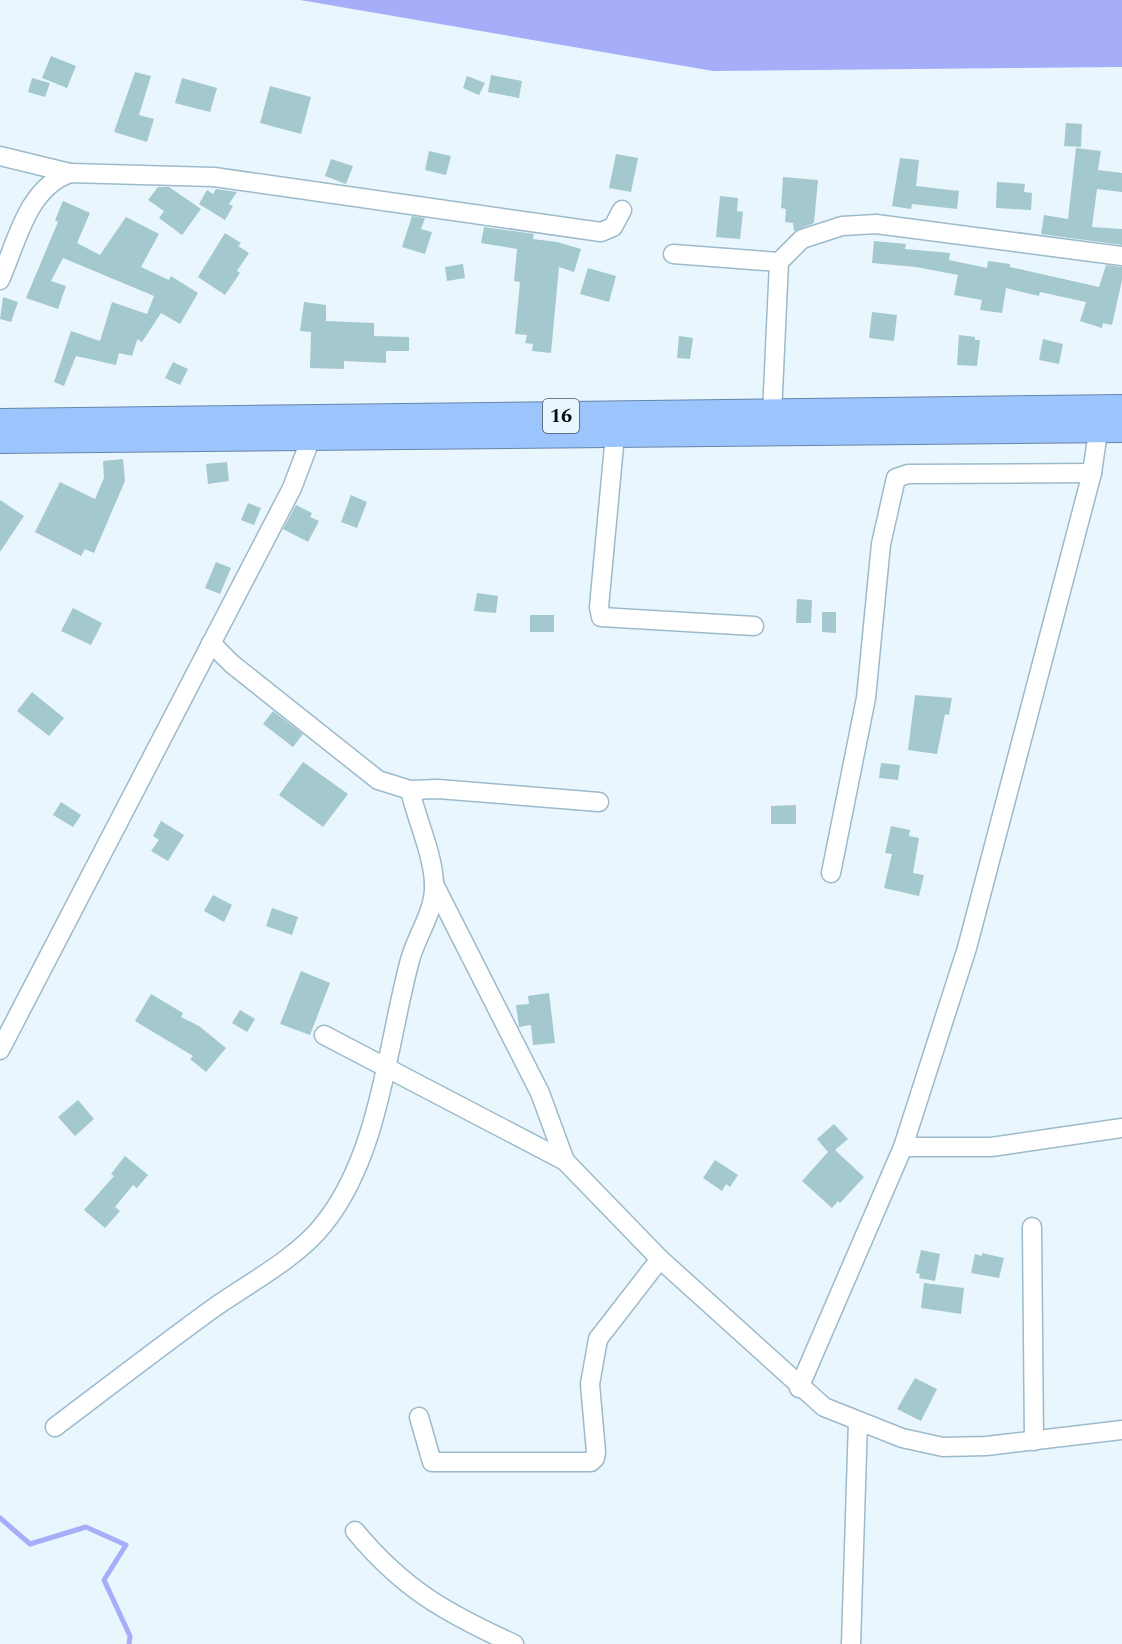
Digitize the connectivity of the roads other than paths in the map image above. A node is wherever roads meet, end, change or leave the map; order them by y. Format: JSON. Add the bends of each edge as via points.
{"nodes":[{"id":1,"x":0,"y":156,"type":"edge"},
{"id":2,"x":70,"y":173,"type":"junction"},
{"id":3,"x":622,"y":210,"type":"dead end"},
{"id":4,"x":673,"y":254,"type":"dead end"},
{"id":5,"x":1122,"y":256,"type":"edge"},
{"id":6,"x":779,"y":262,"type":"junction"},
{"id":7,"x":0,"y":280,"type":"edge"},
{"id":8,"x":772,"y":414,"type":"junction"},
{"id":9,"x":1111,"y":419,"type":"edge"},
{"id":10,"x":0,"y":422,"type":"edge"},
{"id":11,"x":311,"y":428,"type":"junction"},
{"id":12,"x":615,"y":435,"type":"junction"},
{"id":13,"x":0,"y":440,"type":"edge"},
{"id":14,"x":1092,"y":472,"type":"junction"},
{"id":15,"x":754,"y":626,"type":"dead end"},
{"id":16,"x":211,"y":643,"type":"junction"},
{"id":17,"x":410,"y":790,"type":"junction"},
{"id":18,"x":599,"y":802,"type":"dead end"},
{"id":19,"x":831,"y":873,"type":"dead end"},
{"id":20,"x":434,"y":884,"type":"junction"},
{"id":21,"x":324,"y":1035,"type":"dead end"},
{"id":22,"x":0,"y":1050,"type":"edge"},
{"id":23,"x":386,"y":1067,"type":"junction"},
{"id":24,"x":1122,"y":1128,"type":"edge"},
{"id":25,"x":903,"y":1147,"type":"junction"},
{"id":26,"x":565,"y":1161,"type":"junction"},
{"id":27,"x":1032,"y":1227,"type":"dead end"},
{"id":28,"x":660,"y":1259,"type":"junction"},
{"id":29,"x":799,"y":1388,"type":"junction"},
{"id":30,"x":420,"y":1417,"type":"dead end"},
{"id":31,"x":858,"y":1421,"type":"junction"},
{"id":32,"x":55,"y":1427,"type":"dead end"},
{"id":33,"x":1122,"y":1430,"type":"edge"},
{"id":34,"x":1034,"y":1441,"type":"junction"},
{"id":35,"x":355,"y":1531,"type":"dead end"},
{"id":36,"x":514,"y":1644,"type":"edge"},
{"id":37,"x":851,"y":1644,"type":"edge"}],
"edges":[{"from":1,"to":2,"type":"street"},
{"from":2,"to":3,"type":"street","via":[[214,177],[601,232],[613,227]]},
{"from":2,"to":7,"type":"street","via":[[54,178],[23,220]]},
{"from":4,"to":6,"type":"street"},
{"from":5,"to":6,"type":"street","via":[[876,224],[842,226],[802,238]]},
{"from":6,"to":8,"type":"street"},
{"from":8,"to":9,"type":"highway","number":"16"},
{"from":8,"to":11,"type":"highway","number":"16"},
{"from":9,"to":12,"type":"highway","number":"16"},
{"from":9,"to":14,"type":"street"},
{"from":10,"to":11,"type":"highway","number":"16"},
{"from":11,"to":12,"type":"highway","number":"16"},
{"from":11,"to":13,"type":"highway","number":"16"},
{"from":11,"to":16,"type":"street","via":[[292,488]]},
{"from":12,"to":15,"type":"street","via":[[598,607],[601,617]]},
{"from":14,"to":19,"type":"street","via":[[908,474],[896,478],[881,544],[866,698]]},
{"from":14,"to":25,"type":"street","via":[[967,948]]},
{"from":16,"to":17,"type":"street","via":[[378,780]]},
{"from":16,"to":22,"type":"street"},
{"from":17,"to":18,"type":"street","via":[[448,789]]},
{"from":17,"to":20,"type":"street","via":[[430,854]]},
{"from":20,"to":23,"type":"street","via":[[428,916],[411,957]]},
{"from":20,"to":26,"type":"street","via":[[540,1093]]},
{"from":21,"to":23,"type":"street"},
{"from":23,"to":26,"type":"street"},
{"from":23,"to":32,"type":"street","via":[[362,1152],[346,1192],[322,1227]]},
{"from":24,"to":25,"type":"street","via":[[991,1147]]},
{"from":25,"to":29,"type":"street"},
{"from":26,"to":28,"type":"street"},
{"from":27,"to":34,"type":"street"},
{"from":28,"to":29,"type":"street"},
{"from":28,"to":30,"type":"street","via":[[598,1339],[590,1384],[596,1452],[591,1462],[432,1462]]},
{"from":29,"to":31,"type":"street","via":[[824,1407]]},
{"from":31,"to":34,"type":"street","via":[[902,1438],[943,1447]]},
{"from":31,"to":37,"type":"street"},
{"from":33,"to":34,"type":"street"},
{"from":35,"to":36,"type":"street","via":[[380,1562],[423,1597]]}]}
